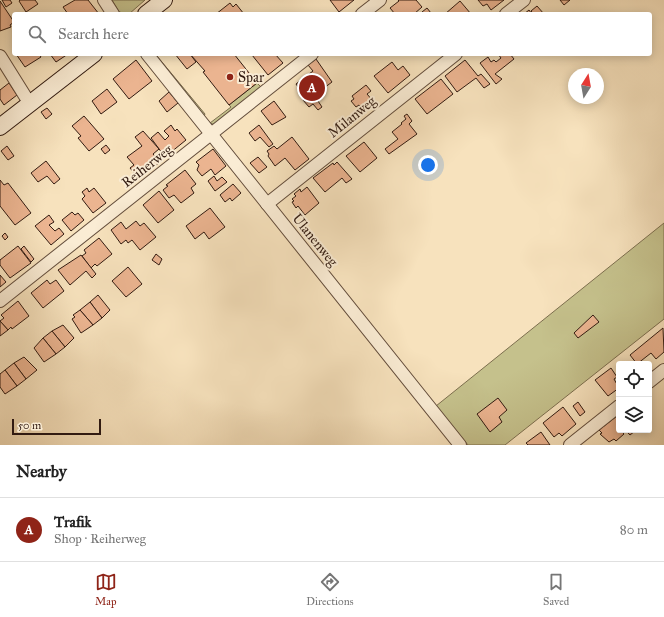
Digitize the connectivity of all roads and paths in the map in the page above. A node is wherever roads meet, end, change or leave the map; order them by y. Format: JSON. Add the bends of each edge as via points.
{"nodes":[{"id":1,"x":104,"y":0,"type":"edge"},
{"id":2,"x":164,"y":0,"type":"edge"},
{"id":3,"x":380,"y":0,"type":"edge"},
{"id":4,"x":524,"y":0,"type":"edge"},
{"id":5,"x":112,"y":12,"type":"edge"},
{"id":6,"x":149,"y":12,"type":"edge"},
{"id":7,"x":365,"y":12,"type":"edge"},
{"id":8,"x":509,"y":12,"type":"edge"},
{"id":9,"x":0,"y":56,"type":"edge"},
{"id":10,"x":91,"y":56,"type":"edge"},
{"id":11,"x":150,"y":56,"type":"edge"},
{"id":12,"x":309,"y":56,"type":"edge"},
{"id":13,"x":453,"y":56,"type":"edge"},
{"id":14,"x":30,"y":104,"type":"junction"},
{"id":15,"x":0,"y":127,"type":"edge"},
{"id":16,"x":211,"y":134,"type":"junction"},
{"id":17,"x":267,"y":204,"type":"junction"},
{"id":18,"x":0,"y":301,"type":"edge"},
{"id":19,"x":664,"y":370,"type":"edge"},
{"id":20,"x":652,"y":380,"type":"edge"},
{"id":21,"x":616,"y":408,"type":"edge"},
{"id":22,"x":460,"y":445,"type":"edge"},
{"id":23,"x":570,"y":445,"type":"edge"}],
"edges":[{"from":1,"to":5,"type":"street"},
{"from":2,"to":6,"type":"main road"},
{"from":3,"to":7,"type":"street"},
{"from":4,"to":8,"type":"street"},
{"from":9,"to":14,"type":"street"},
{"from":10,"to":14,"type":"main road"},
{"from":11,"to":16,"type":"street","name":"Ulanenweg"},
{"from":12,"to":16,"type":"street","name":"Reiherweg"},
{"from":13,"to":17,"type":"street","name":"Milanweg"},
{"from":14,"to":15,"type":"main road"},
{"from":16,"to":17,"type":"street","name":"Ulanenweg"},
{"from":16,"to":18,"type":"street","name":"Reiherweg"},
{"from":17,"to":22,"type":"street","name":"Ulanenweg"},
{"from":19,"to":20,"type":"street"},
{"from":21,"to":23,"type":"street"}]}
